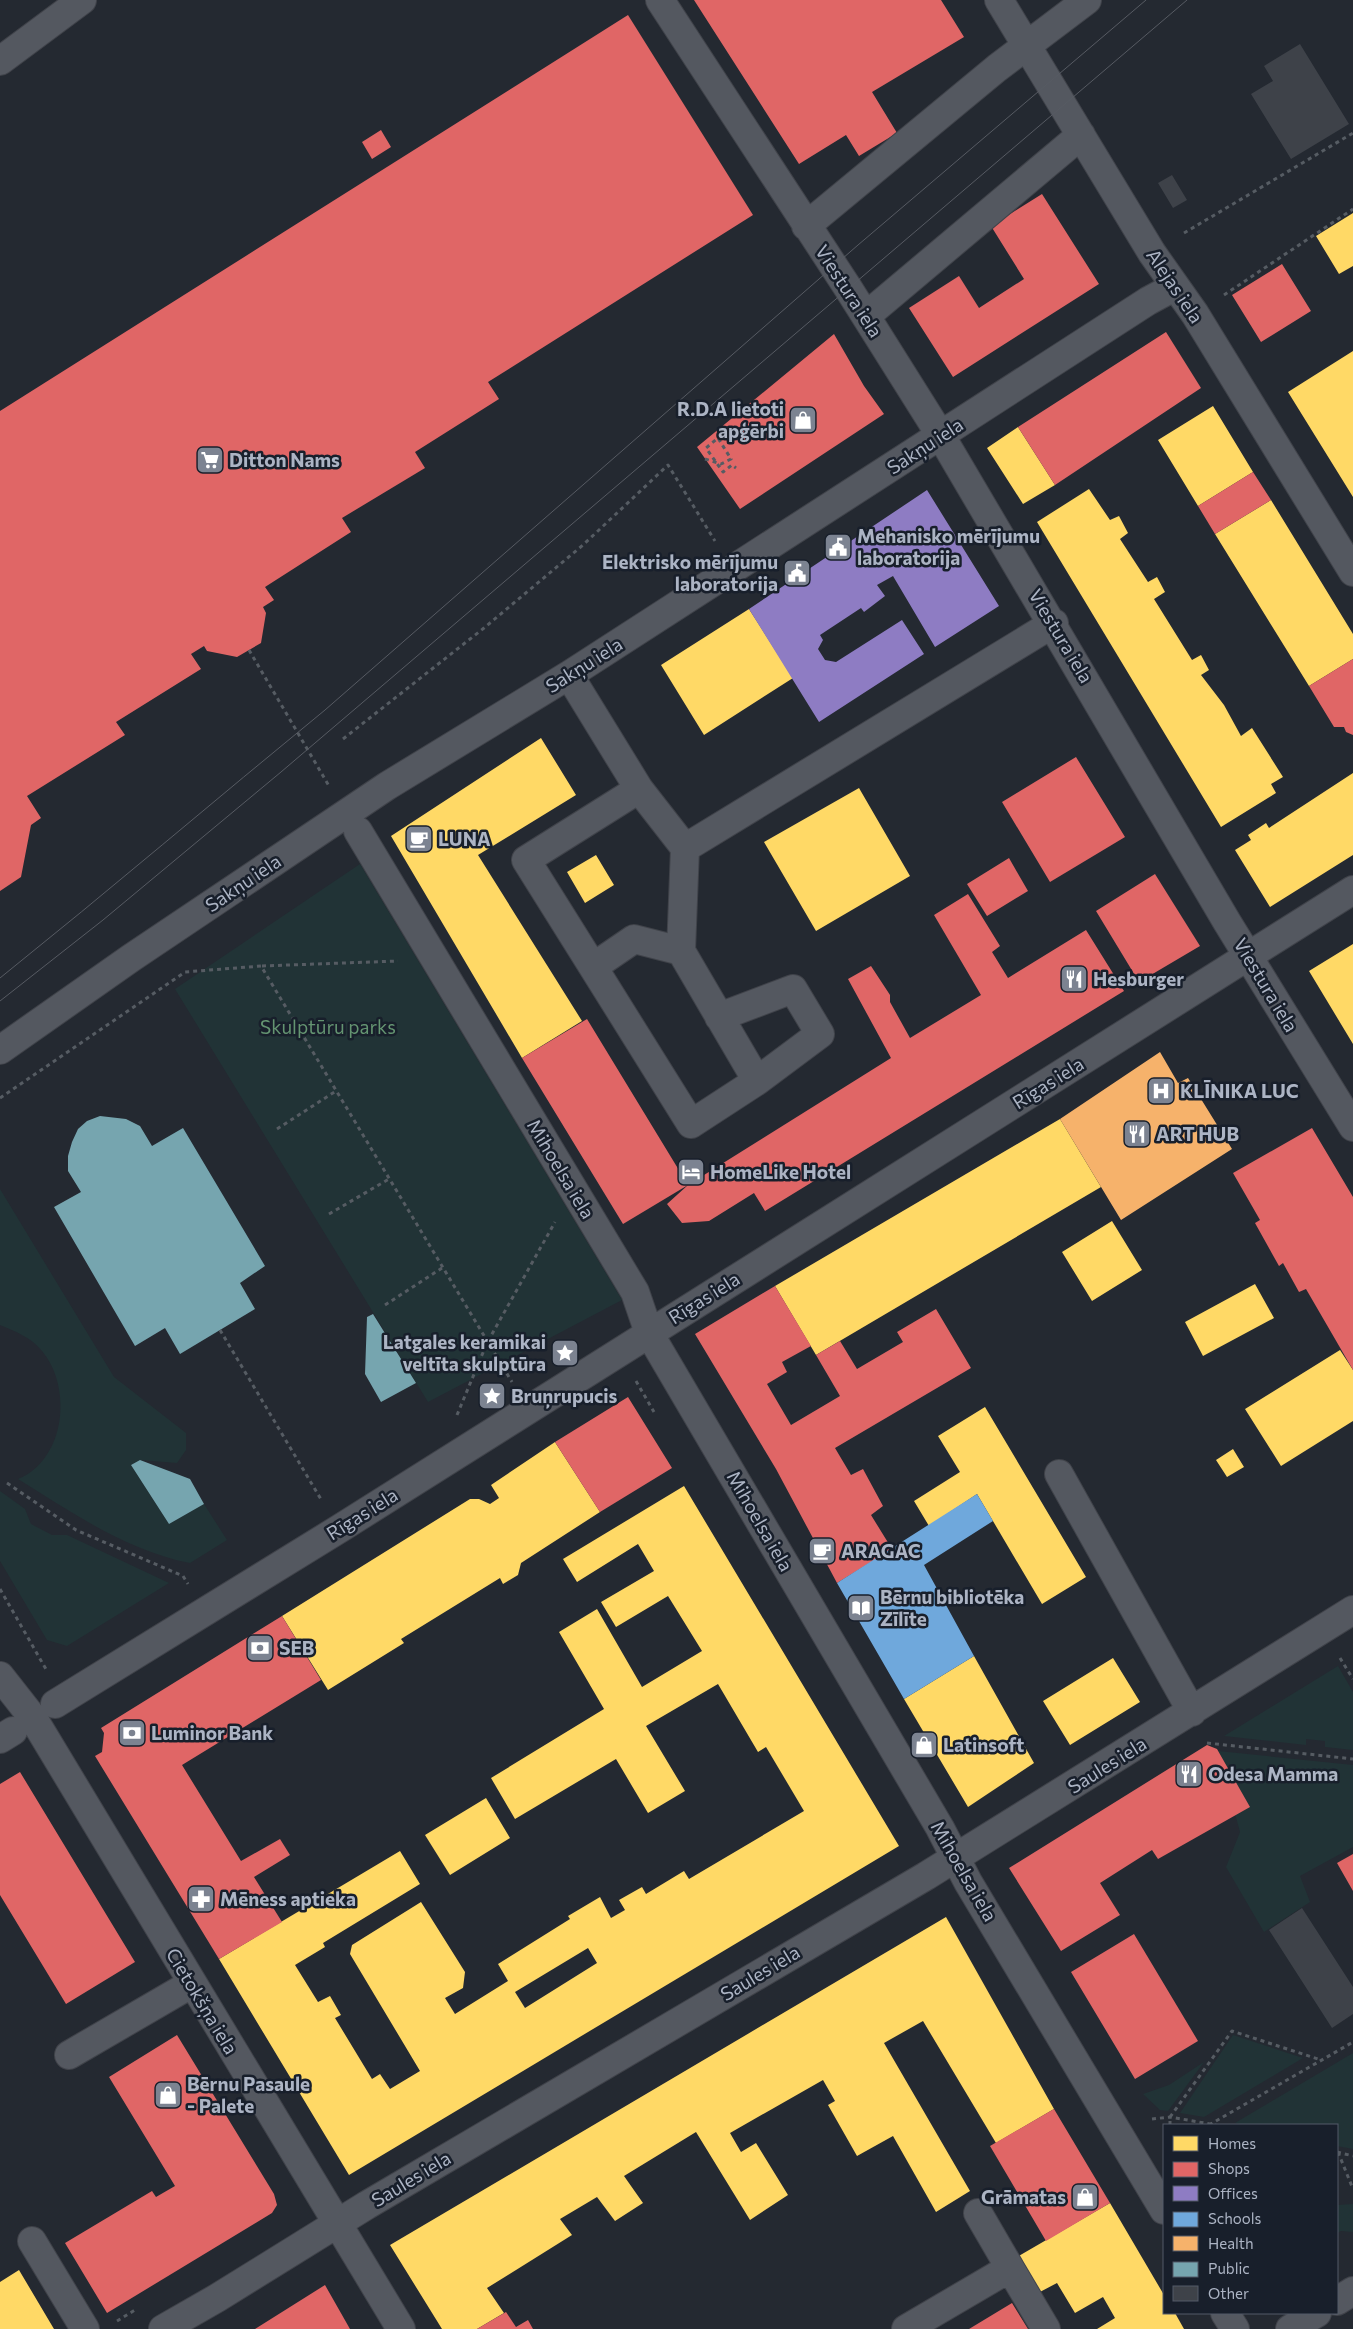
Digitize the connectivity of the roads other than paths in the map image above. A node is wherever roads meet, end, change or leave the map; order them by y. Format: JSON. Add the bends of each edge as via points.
{"nodes":[{"id":1,"x":82,"y":0,"type":"edge"},
{"id":2,"x":660,"y":0,"type":"edge"},
{"id":3,"x":999,"y":0,"type":"edge"},
{"id":4,"x":1087,"y":0,"type":"edge"},
{"id":5,"x":1028,"y":44,"type":"junction"},
{"id":6,"x":0,"y":60,"type":"edge"},
{"id":7,"x":1081,"y":135,"type":"junction"},
{"id":8,"x":806,"y":226,"type":"junction"},
{"id":9,"x":1174,"y":287,"type":"junction"},
{"id":10,"x":866,"y":316,"type":"junction"},
{"id":11,"x":941,"y":436,"type":"junction"},
{"id":12,"x":1353,"y":572,"type":"edge"},
{"id":13,"x":1054,"y":624,"type":"junction"},
{"id":14,"x":569,"y":675,"type":"junction"},
{"id":15,"x":639,"y":789,"type":"junction"},
{"id":16,"x":358,"y":831,"type":"dead end"},
{"id":17,"x":685,"y":848,"type":"junction"},
{"id":18,"x":1353,"y":890,"type":"edge"},
{"id":19,"x":681,"y":951,"type":"junction"},
{"id":20,"x":1249,"y":957,"type":"junction"},
{"id":21,"x":593,"y":967,"type":"junction"},
{"id":22,"x":719,"y":1017,"type":"junction"},
{"id":23,"x":0,"y":1050,"type":"edge"},
{"id":24,"x":757,"y":1081,"type":"junction"},
{"id":25,"x":1353,"y":1127,"type":"edge"},
{"id":26,"x":649,"y":1333,"type":"junction"},
{"id":27,"x":1059,"y":1474,"type":"dead end"},
{"id":28,"x":1353,"y":1610,"type":"edge"},
{"id":29,"x":2,"y":1682,"type":"edge"},
{"id":30,"x":59,"y":1702,"type":"road end"},
{"id":31,"x":1192,"y":1712,"type":"junction"},
{"id":32,"x":955,"y":1857,"type":"junction"},
{"id":33,"x":191,"y":1984,"type":"junction"},
{"id":34,"x":69,"y":2055,"type":"dead end"},
{"id":35,"x":1163,"y":2208,"type":"edge"},
{"id":36,"x":978,"y":2213,"type":"dead end"},
{"id":37,"x":339,"y":2224,"type":"junction"},
{"id":38,"x":32,"y":2241,"type":"dead end"},
{"id":39,"x":1010,"y":2268,"type":"junction"},
{"id":40,"x":1353,"y":2291,"type":"edge"},
{"id":41,"x":1338,"y":2300,"type":"edge"},
{"id":42,"x":1227,"y":2314,"type":"edge"},
{"id":43,"x":1314,"y":2314,"type":"edge"},
{"id":44,"x":85,"y":2329,"type":"edge"},
{"id":45,"x":163,"y":2329,"type":"edge"},
{"id":46,"x":401,"y":2329,"type":"edge"},
{"id":47,"x":906,"y":2329,"type":"edge"},
{"id":48,"x":1046,"y":2329,"type":"edge"},
{"id":49,"x":1235,"y":2329,"type":"edge"},
{"id":50,"x":1290,"y":2329,"type":"edge"}],
"edges":[{"from":1,"to":6,"type":"street"},
{"from":2,"to":8,"type":"street","name":"Viestura iela"},
{"from":3,"to":5,"type":"street","name":"Alejas iela"},
{"from":4,"to":5,"type":"street"},
{"from":5,"to":7,"type":"street","name":"Alejas iela"},
{"from":5,"to":8,"type":"street"},
{"from":7,"to":9,"type":"street","name":"Alejas iela"},
{"from":7,"to":10,"type":"street"},
{"from":8,"to":10,"type":"street","name":"Viestura iela"},
{"from":9,"to":11,"type":"street","name":"Sakņu iela"},
{"from":9,"to":12,"type":"street","name":"Alejas iela","via":[[1194,314]]},
{"from":10,"to":11,"type":"street","name":"Viestura iela"},
{"from":11,"to":13,"type":"street","name":"Viestura iela"},
{"from":11,"to":14,"type":"street","name":"Sakņu iela"},
{"from":13,"to":17,"type":"street"},
{"from":13,"to":20,"type":"street","name":"Viestura iela"},
{"from":14,"to":15,"type":"street"},
{"from":14,"to":23,"type":"street","name":"Sakņu iela","via":[[388,786]]},
{"from":15,"to":17,"type":"street"},
{"from":15,"to":21,"type":"street","via":[[526,860]]},
{"from":16,"to":26,"type":"street","name":"Mihoelsa iela","via":[[635,1292]]},
{"from":17,"to":19,"type":"street"},
{"from":18,"to":20,"type":"street","name":"Rīgas iela"},
{"from":19,"to":21,"type":"street","via":[[634,940]]},
{"from":19,"to":22,"type":"street"},
{"from":20,"to":25,"type":"street","name":"Viestura iela"},
{"from":20,"to":26,"type":"street","name":"Rīgas iela"},
{"from":21,"to":24,"type":"street","via":[[691,1124]]},
{"from":22,"to":24,"type":"street"},
{"from":22,"to":24,"type":"street","via":[[793,989],[820,1034]]},
{"from":26,"to":30,"type":"street","name":"Rīgas iela"},
{"from":26,"to":32,"type":"street","name":"Mihoelsa iela"},
{"from":27,"to":31,"type":"street"},
{"from":28,"to":31,"type":"street","name":"Saules iela"},
{"from":29,"to":33,"type":"street","name":"Cietokšņa iela","via":[[33,1718]]},
{"from":31,"to":32,"type":"street","name":"Saules iela"},
{"from":32,"to":35,"type":"street","name":"Mihoelsa iela"},
{"from":32,"to":37,"type":"street","name":"Saules iela"},
{"from":33,"to":34,"type":"street"},
{"from":33,"to":37,"type":"street","name":"Cietokšņa iela"},
{"from":36,"to":39,"type":"street"},
{"from":37,"to":45,"type":"street","name":"Saules iela"},
{"from":37,"to":46,"type":"street","name":"Cietokšņa iela"},
{"from":38,"to":44,"type":"street"},
{"from":39,"to":47,"type":"street"},
{"from":39,"to":48,"type":"street"},
{"from":40,"to":41,"type":"street"},
{"from":42,"to":49,"type":"street"},
{"from":43,"to":50,"type":"street"}]}
